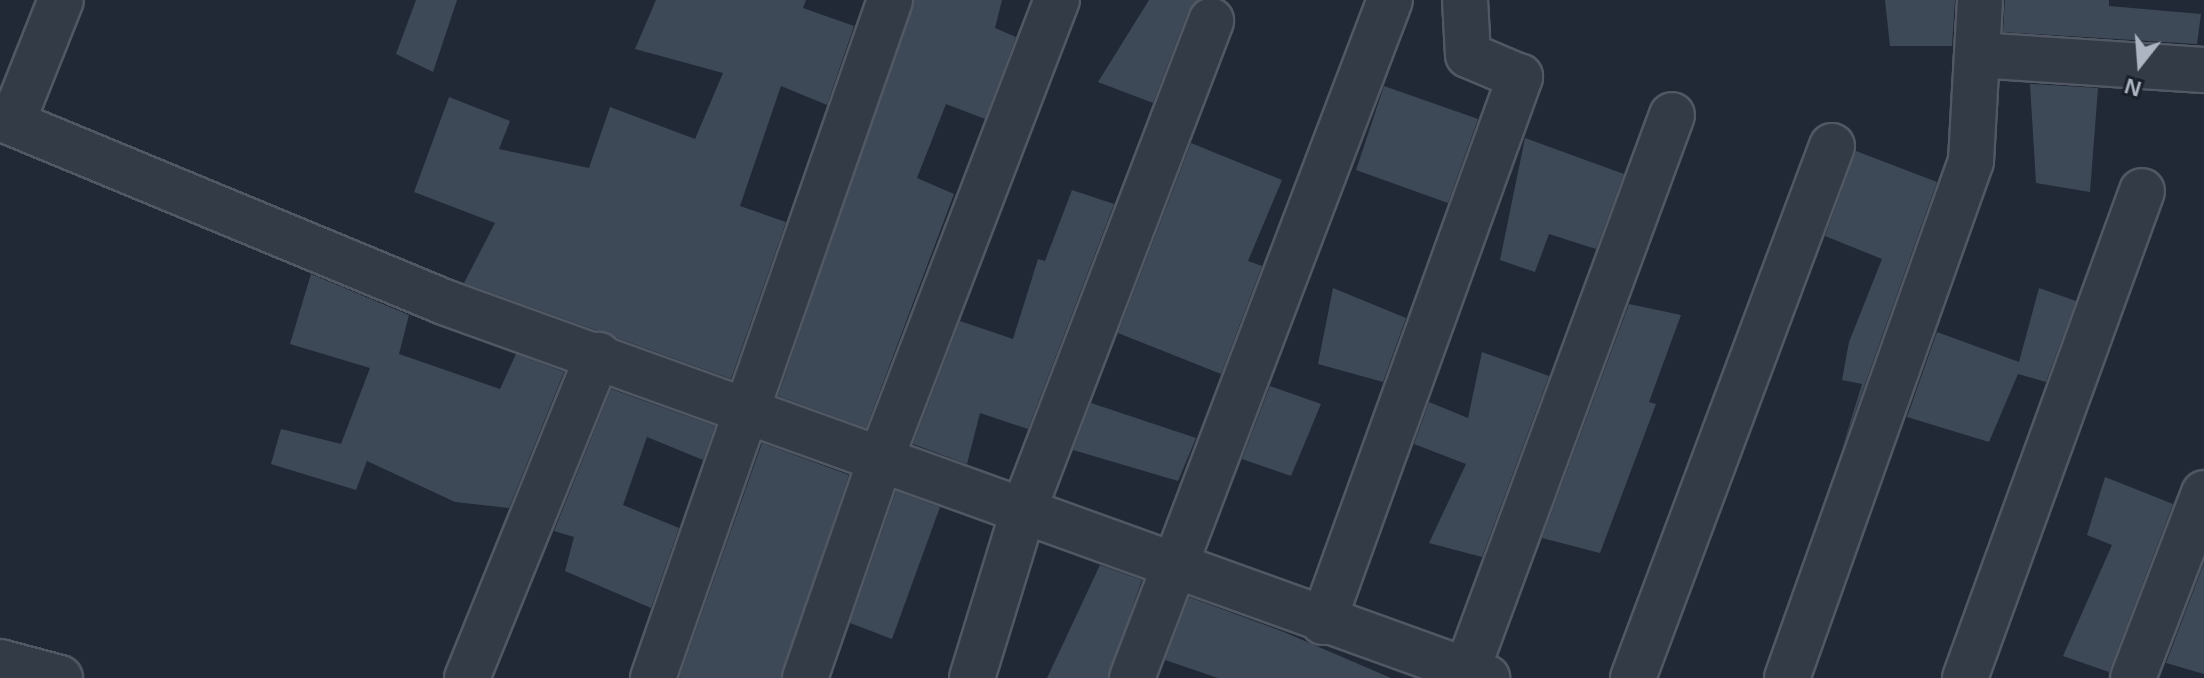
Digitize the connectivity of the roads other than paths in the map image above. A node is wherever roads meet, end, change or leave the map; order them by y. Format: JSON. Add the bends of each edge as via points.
{"nodes":[{"id":1,"x":61,"y":0,"type":"edge"},
{"id":2,"x":890,"y":0,"type":"edge"},
{"id":3,"x":1057,"y":0,"type":"edge"},
{"id":4,"x":1390,"y":0,"type":"edge"},
{"id":5,"x":1465,"y":0,"type":"edge"},
{"id":6,"x":1980,"y":0,"type":"edge"},
{"id":7,"x":1211,"y":21,"type":"dead end"},
{"id":8,"x":1977,"y":55,"type":"junction"},
{"id":9,"x":2204,"y":70,"type":"edge"},
{"id":10,"x":1672,"y":115,"type":"dead end"},
{"id":11,"x":6,"y":121,"type":"edge"},
{"id":12,"x":1832,"y":146,"type":"dead end"},
{"id":13,"x":2142,"y":191,"type":"dead end"},
{"id":14,"x":598,"y":355,"type":"junction"},
{"id":15,"x":743,"y":408,"type":"junction"},
{"id":16,"x":881,"y":458,"type":"junction"},
{"id":17,"x":2204,"y":493,"type":"edge"},
{"id":18,"x":1024,"y":509,"type":"junction"},
{"id":19,"x":1172,"y":566,"type":"junction"},
{"id":20,"x":1323,"y":622,"type":"junction"},
{"id":21,"x":0,"y":662,"type":"edge"},
{"id":22,"x":1473,"y":676,"type":"edge"},
{"id":23,"x":60,"y":678,"type":"edge"},
{"id":24,"x":467,"y":678,"type":"edge"},
{"id":25,"x":653,"y":678,"type":"edge"},
{"id":26,"x":805,"y":678,"type":"edge"},
{"id":27,"x":972,"y":678,"type":"edge"},
{"id":28,"x":1132,"y":678,"type":"edge"},
{"id":29,"x":1633,"y":678,"type":"edge"},
{"id":30,"x":1787,"y":678,"type":"edge"},
{"id":31,"x":1965,"y":678,"type":"edge"},
{"id":32,"x":2133,"y":678,"type":"edge"}],
"edges":[{"from":1,"to":11,"type":"street"},
{"from":2,"to":15,"type":"street"},
{"from":3,"to":16,"type":"street"},
{"from":4,"to":19,"type":"street"},
{"from":5,"to":20,"type":"street","via":[[1468,55],[1520,77]]},
{"from":6,"to":8,"type":"street"},
{"from":7,"to":18,"type":"street"},
{"from":8,"to":9,"type":"street"},
{"from":8,"to":30,"type":"street","via":[[1971,161]]},
{"from":10,"to":22,"type":"street"},
{"from":11,"to":14,"type":"street","via":[[444,302]]},
{"from":12,"to":29,"type":"street"},
{"from":13,"to":31,"type":"street"},
{"from":14,"to":15,"type":"street"},
{"from":14,"to":24,"type":"street"},
{"from":15,"to":16,"type":"street"},
{"from":15,"to":25,"type":"street"},
{"from":16,"to":18,"type":"street"},
{"from":16,"to":26,"type":"street"},
{"from":17,"to":32,"type":"street"},
{"from":18,"to":19,"type":"street"},
{"from":18,"to":27,"type":"street"},
{"from":19,"to":20,"type":"street"},
{"from":19,"to":28,"type":"street"},
{"from":20,"to":22,"type":"street"},
{"from":21,"to":23,"type":"street"}]}
